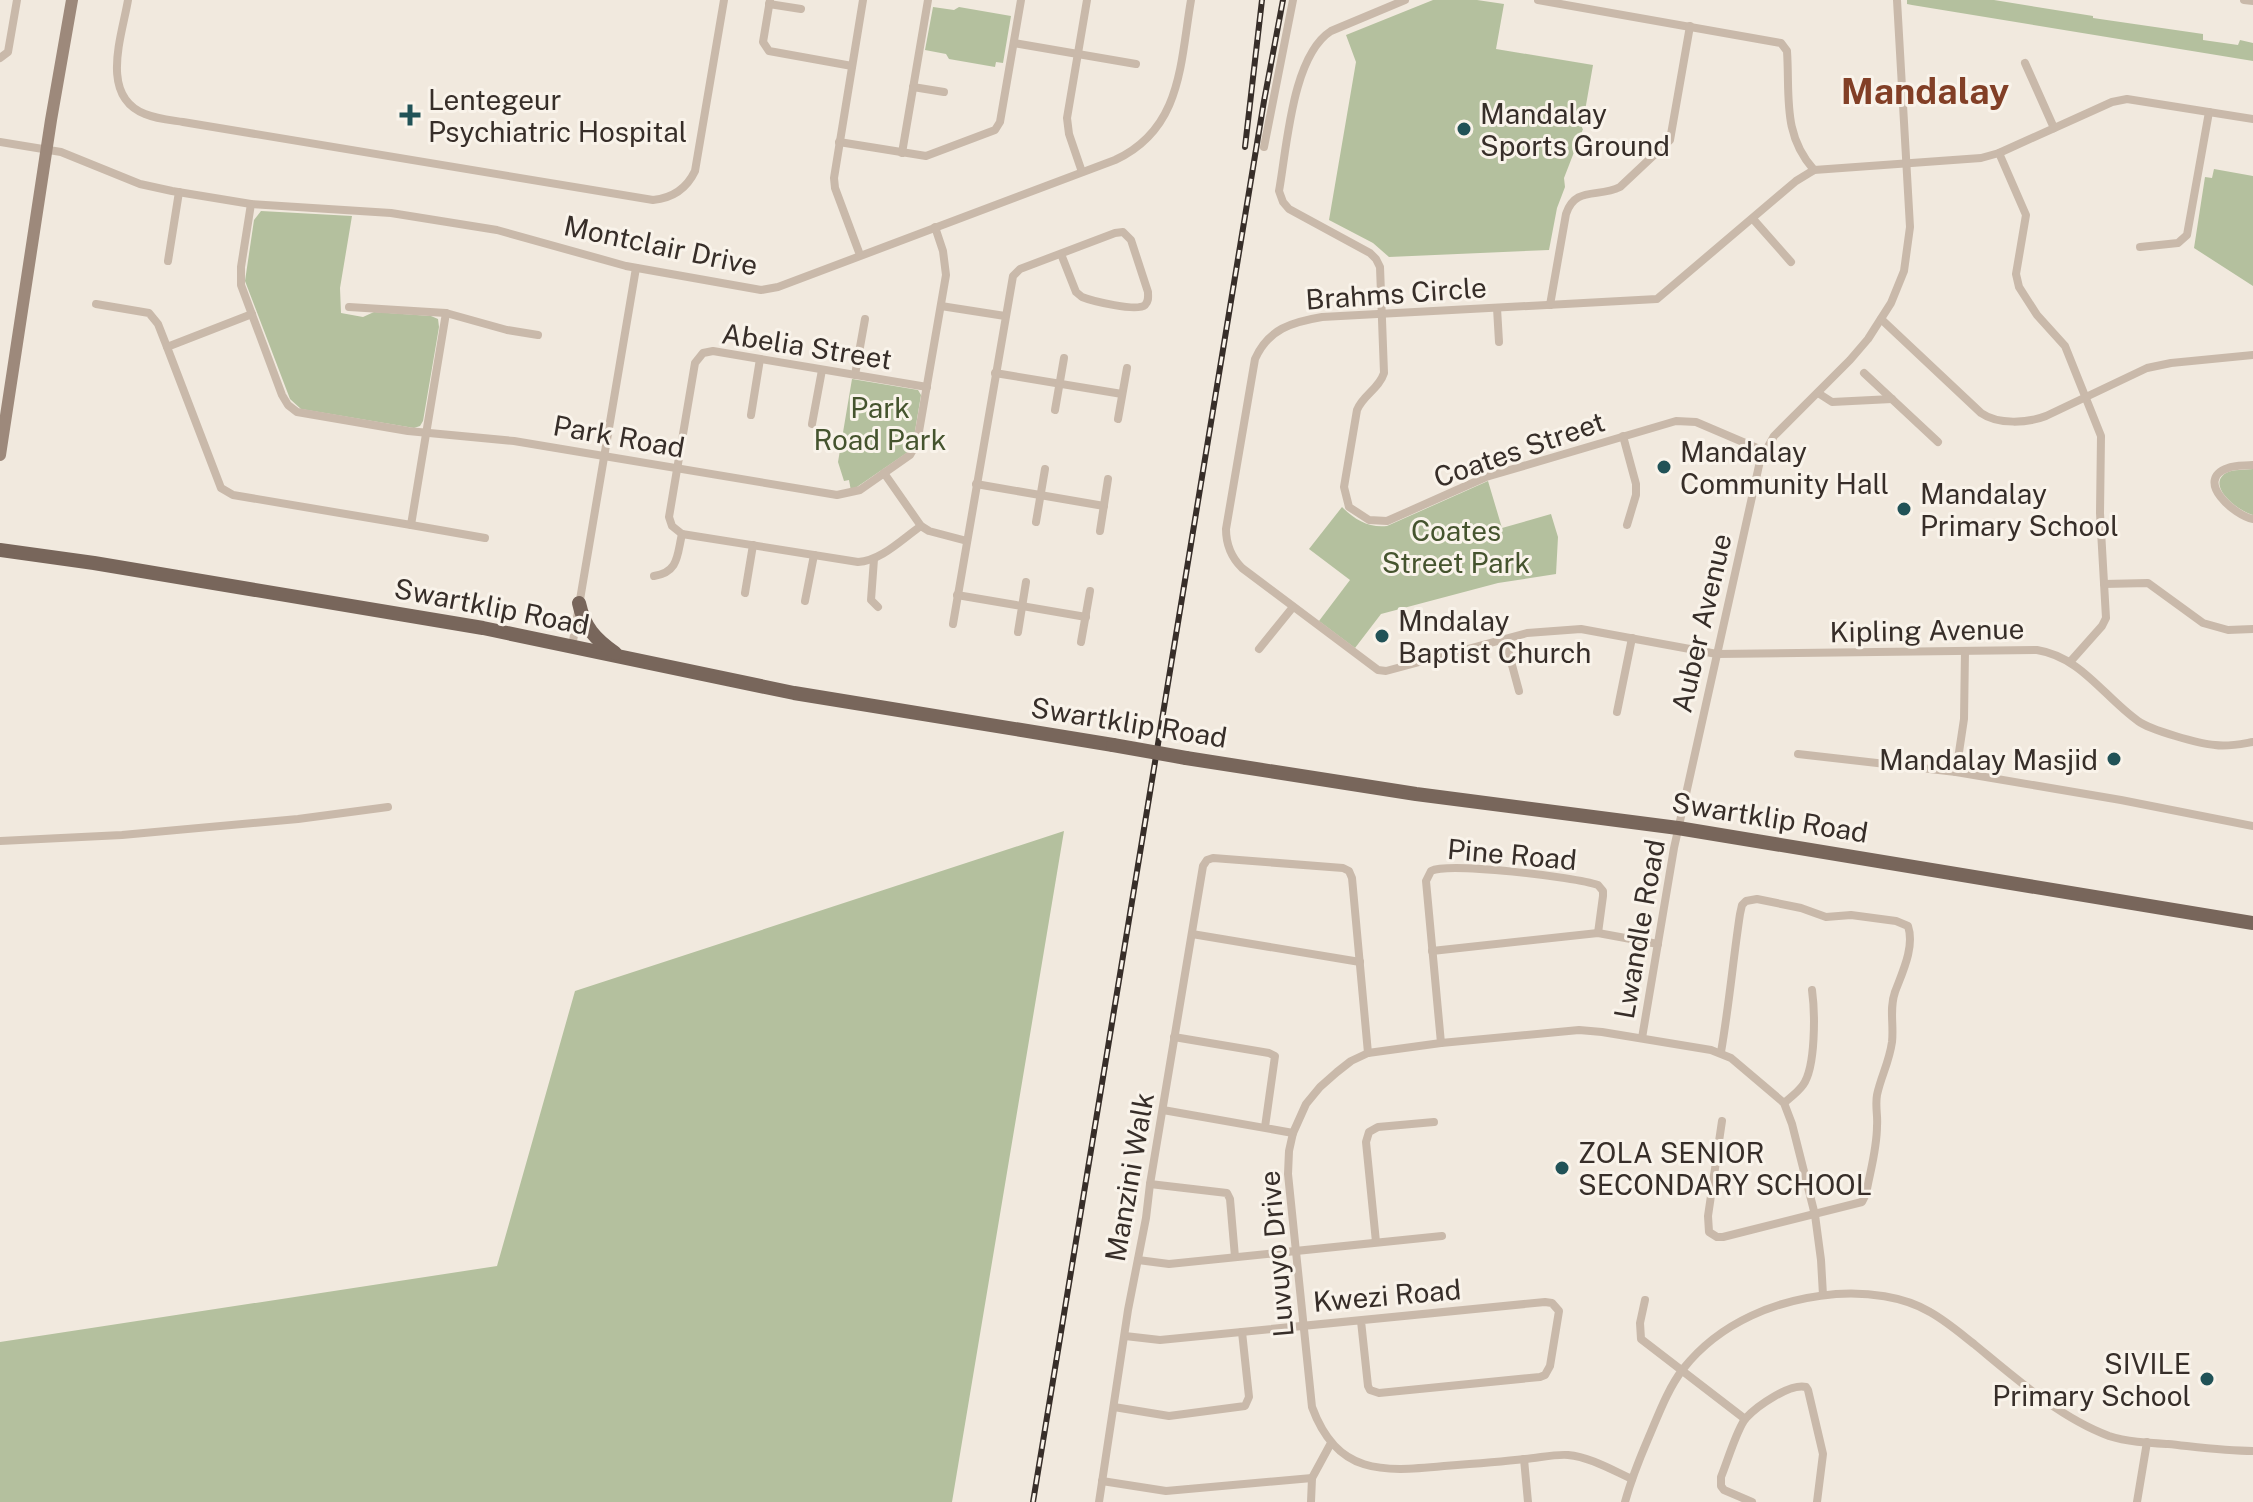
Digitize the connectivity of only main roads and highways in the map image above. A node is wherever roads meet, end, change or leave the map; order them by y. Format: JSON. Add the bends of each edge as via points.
{"nodes":[{"id":1,"x":72,"y":0,"type":"edge"},
{"id":2,"x":0,"y":455,"type":"edge"},
{"id":3,"x":0,"y":550,"type":"edge"},
{"id":4,"x":579,"y":603,"type":"road end"},
{"id":5,"x":620,"y":657,"type":"junction"},
{"id":6,"x":2253,"y":923,"type":"edge"}],
"edges":[{"from":1,"to":2,"type":"main road"},
{"from":3,"to":5,"type":"main road","name":"Swartklip Road","via":[[483,628]]},
{"from":4,"to":5,"type":"main road","via":[[595,637]]},
{"from":5,"to":6,"type":"main road","name":"Swartklip Road","bridge":true,"via":[[794,693],[1186,758],[1678,828]]}]}
